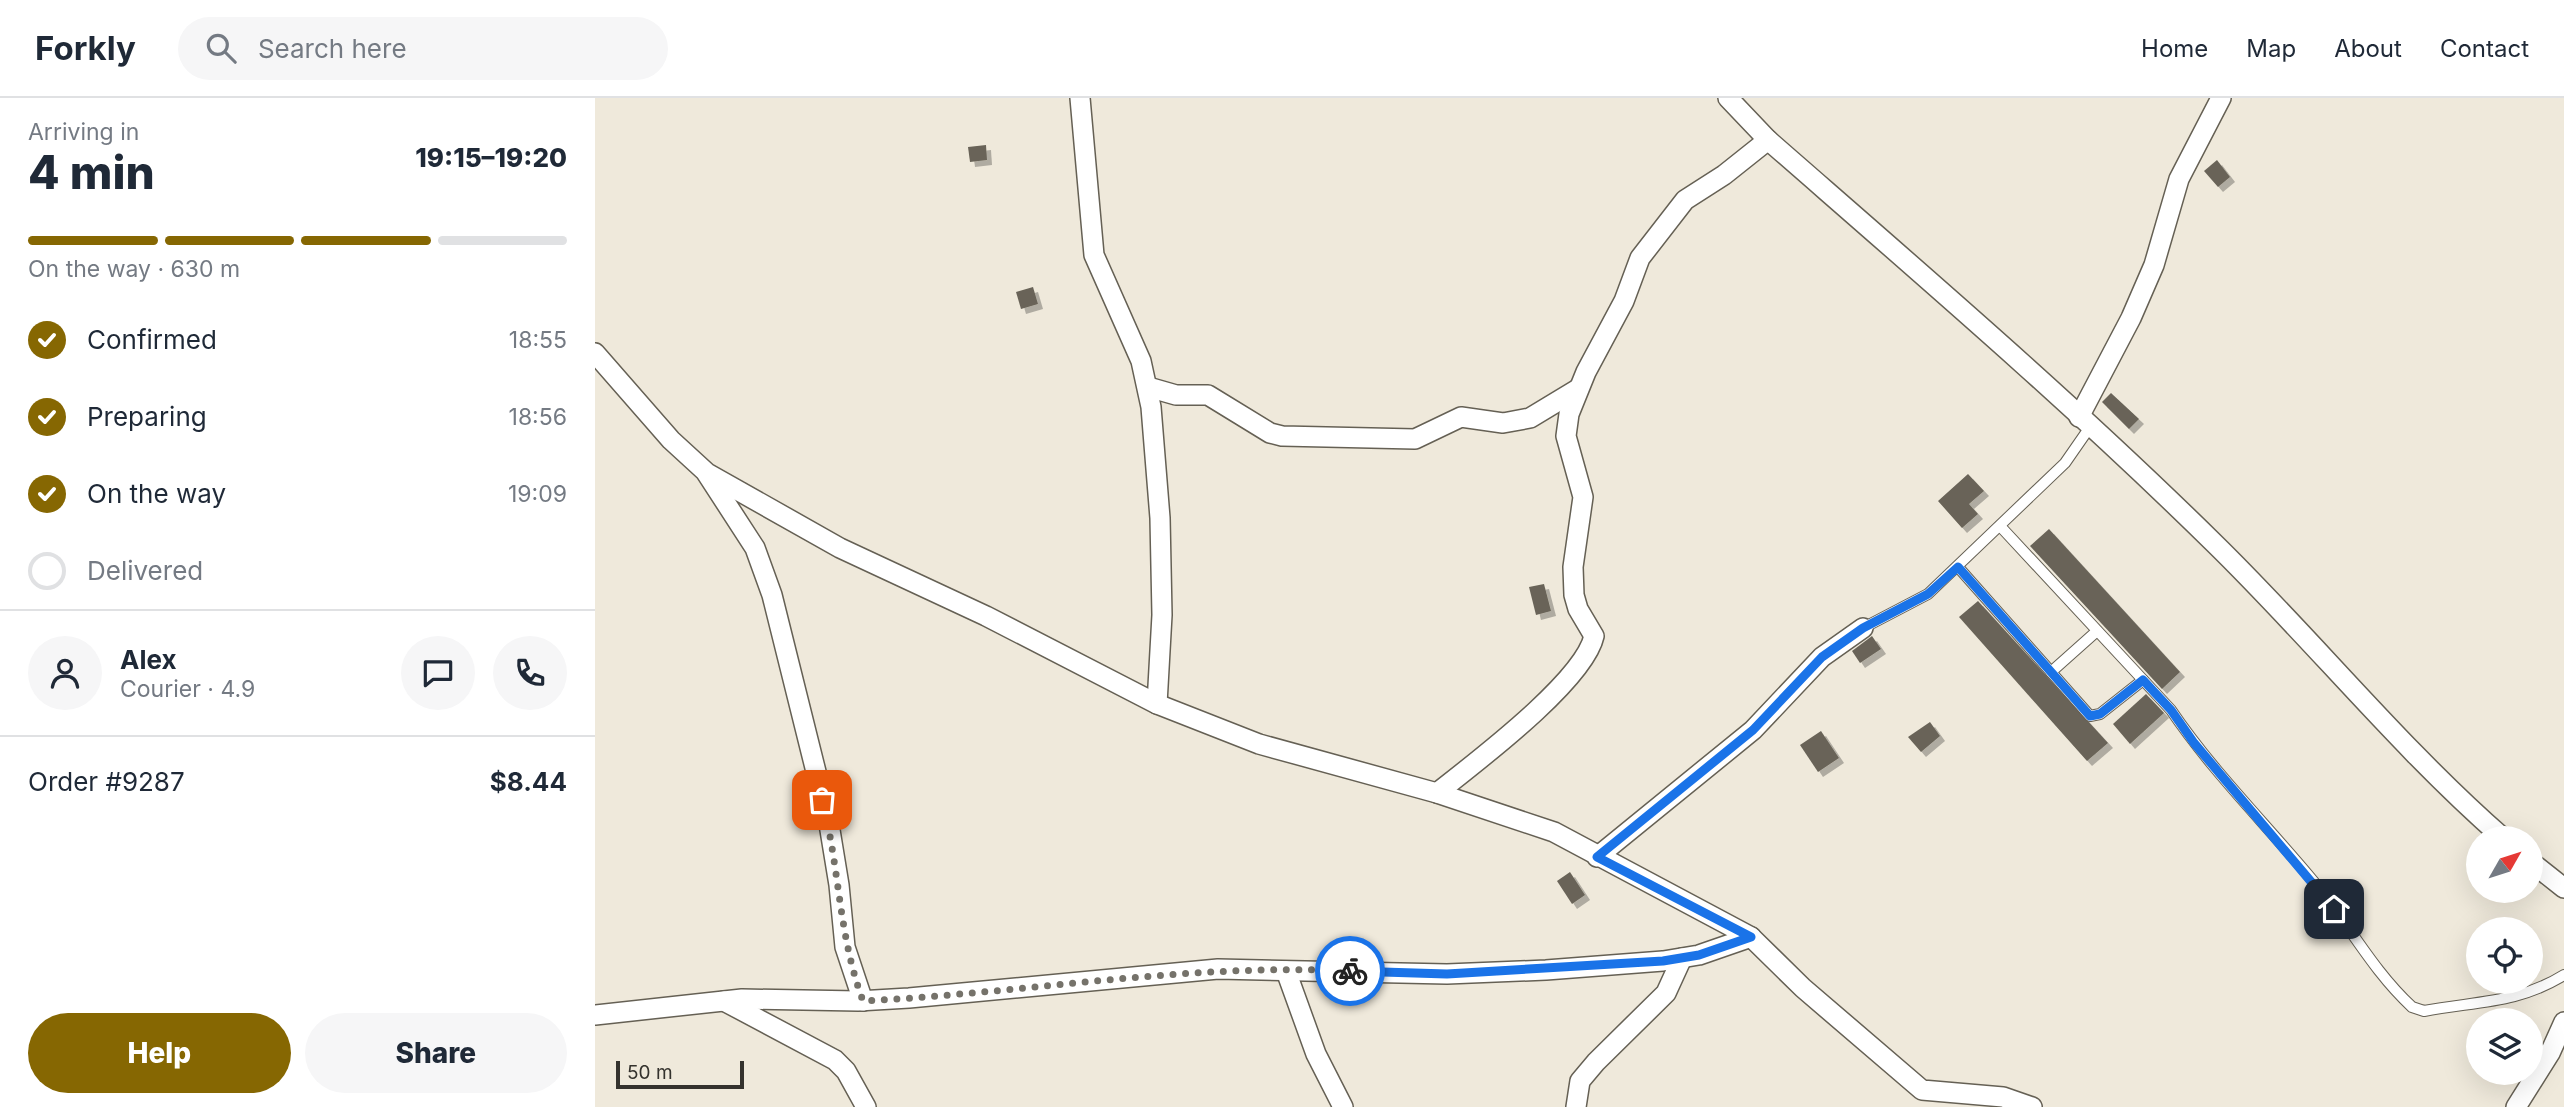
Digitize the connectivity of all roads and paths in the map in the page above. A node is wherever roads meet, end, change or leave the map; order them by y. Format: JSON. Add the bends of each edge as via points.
{"nodes":[{"id":1,"x":1080,"y":98,"type":"edge"},
{"id":2,"x":1728,"y":98,"type":"edge"},
{"id":3,"x":2220,"y":99,"type":"edge"},
{"id":4,"x":1768,"y":140,"type":"junction"},
{"id":5,"x":595,"y":353,"type":"edge"},
{"id":6,"x":1148,"y":387,"type":"junction"},
{"id":7,"x":1579,"y":389,"type":"junction"},
{"id":8,"x":2085,"y":422,"type":"junction"},
{"id":9,"x":707,"y":473,"type":"junction"},
{"id":10,"x":2000,"y":526,"type":"junction"},
{"id":11,"x":1958,"y":567,"type":"junction"},
{"id":12,"x":1863,"y":628,"type":"joint"},
{"id":13,"x":2097,"y":631,"type":"junction"},
{"id":14,"x":2051,"y":672,"type":"junction"},
{"id":15,"x":2143,"y":680,"type":"junction"},
{"id":16,"x":1157,"y":704,"type":"junction"},
{"id":17,"x":1437,"y":793,"type":"junction"},
{"id":18,"x":2490,"y":826,"type":"edge"},
{"id":19,"x":1597,"y":857,"type":"junction"},
{"id":20,"x":2543,"y":871,"type":"edge"},
{"id":21,"x":2564,"y":888,"type":"edge"},
{"id":22,"x":1751,"y":937,"type":"junction"},
{"id":23,"x":1682,"y":958,"type":"junction"},
{"id":24,"x":1286,"y":971,"type":"junction"},
{"id":25,"x":2564,"y":975,"type":"edge"},
{"id":26,"x":724,"y":1000,"type":"junction"},
{"id":27,"x":863,"y":1001,"type":"junction"},
{"id":28,"x":595,"y":1016,"type":"edge"},
{"id":29,"x":2564,"y":1021,"type":"edge"},
{"id":30,"x":866,"y":1107,"type":"edge"},
{"id":31,"x":1343,"y":1107,"type":"edge"},
{"id":32,"x":1576,"y":1107,"type":"edge"},
{"id":33,"x":2032,"y":1107,"type":"edge"},
{"id":34,"x":2516,"y":1107,"type":"edge"}],
"edges":[{"from":1,"to":6,"type":"street","via":[[1094,255]]},
{"from":2,"to":4,"type":"street"},
{"from":3,"to":8,"type":"street","via":[[2179,179],[2154,265]]},
{"from":4,"to":7,"type":"street","via":[[1685,200],[1640,258],[1624,301]]},
{"from":4,"to":8,"type":"street"},
{"from":5,"to":9,"type":"street","via":[[671,440]]},
{"from":6,"to":7,"type":"street","via":[[1176,395],[1208,395],[1282,436],[1395,439],[1425,436],[1461,417],[1503,423],[1530,418]]},
{"from":6,"to":16,"type":"street","via":[[1160,518],[1162,649]]},
{"from":7,"to":17,"type":"street","via":[[1565,431],[1583,497],[1573,567],[1578,609],[1594,636],[1591,649],[1559,688]]},
{"from":8,"to":10,"type":"lane","via":[[2065,463]]},
{"from":8,"to":18,"type":"street","via":[[2217,545],[2420,759]]},
{"from":9,"to":16,"type":"street","via":[[840,548]]},
{"from":9,"to":27,"type":"street","via":[[755,548],[772,595],[829,824],[845,947]]},
{"from":10,"to":11,"type":"lane"},
{"from":10,"to":13,"type":"lane"},
{"from":11,"to":12,"type":"lane","via":[[1928,594]]},
{"from":11,"to":14,"type":"lane"},
{"from":12,"to":19,"type":"street","via":[[1822,657],[1753,730]]},
{"from":13,"to":14,"type":"lane"},
{"from":13,"to":15,"type":"lane"},
{"from":14,"to":15,"type":"lane","via":[[2093,717]]},
{"from":15,"to":25,"type":"lane","via":[[2313,881],[2356,943],[2412,1007],[2424,1011],[2509,999],[2528,995]]},
{"from":16,"to":17,"type":"street","via":[[1259,744]]},
{"from":17,"to":19,"type":"street","via":[[1555,832]]},
{"from":19,"to":22,"type":"street"},
{"from":20,"to":21,"type":"street"},
{"from":22,"to":23,"type":"street"},
{"from":22,"to":33,"type":"street","via":[[1922,1090],[2003,1097]]},
{"from":23,"to":24,"type":"street","via":[[1447,974]]},
{"from":23,"to":32,"type":"street","via":[[1667,993],[1580,1081]]},
{"from":24,"to":27,"type":"street","via":[[1218,969]]},
{"from":24,"to":31,"type":"street","via":[[1316,1054]]},
{"from":26,"to":27,"type":"street"},
{"from":26,"to":28,"type":"street"},
{"from":26,"to":30,"type":"street","via":[[835,1060]]},
{"from":29,"to":34,"type":"street"}]}
